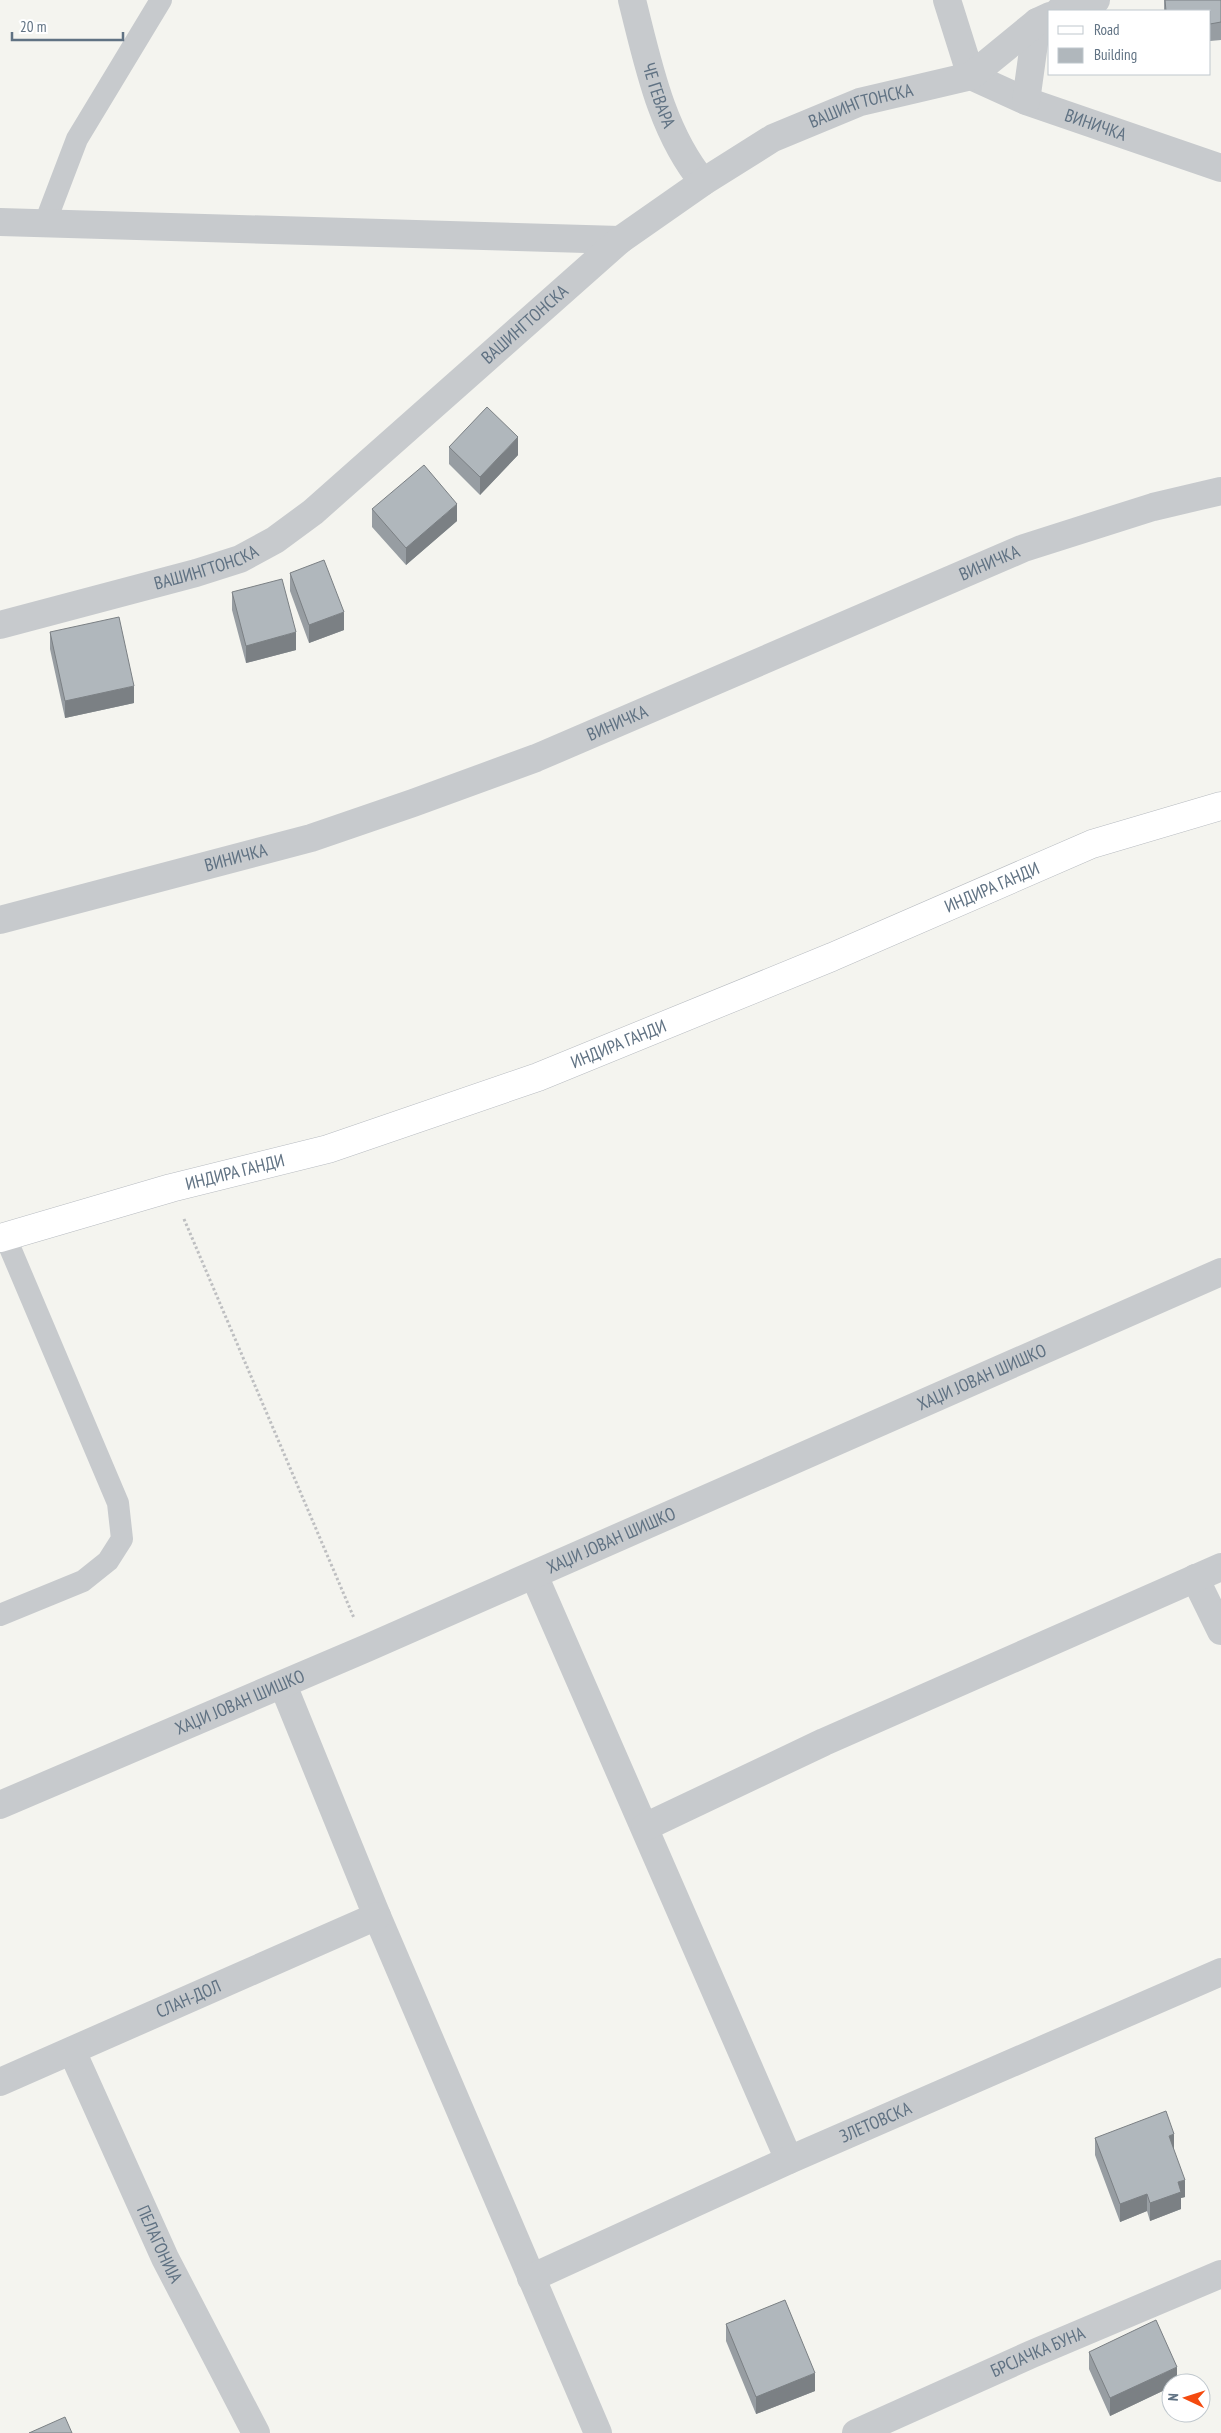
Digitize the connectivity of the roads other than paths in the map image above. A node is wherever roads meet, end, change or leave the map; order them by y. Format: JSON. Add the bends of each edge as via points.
{"nodes":[{"id":1,"x":162,"y":0,"type":"edge"},
{"id":2,"x":632,"y":0,"type":"edge"},
{"id":3,"x":947,"y":0,"type":"edge"},
{"id":4,"x":1096,"y":0,"type":"edge"},
{"id":5,"x":1062,"y":10,"type":"edge"},
{"id":6,"x":1048,"y":17,"type":"edge"},
{"id":7,"x":1048,"y":20,"type":"edge"},
{"id":8,"x":971,"y":76,"type":"junction"},
{"id":9,"x":1026,"y":101,"type":"junction"},
{"id":10,"x":1221,"y":168,"type":"edge"},
{"id":11,"x":703,"y":182,"type":"junction"},
{"id":12,"x":0,"y":222,"type":"edge"},
{"id":13,"x":45,"y":223,"type":"junction"},
{"id":14,"x":620,"y":240,"type":"junction"},
{"id":15,"x":1221,"y":491,"type":"edge"},
{"id":16,"x":0,"y":625,"type":"edge"},
{"id":17,"x":1221,"y":806,"type":"edge"},
{"id":18,"x":0,"y":920,"type":"edge"},
{"id":19,"x":2,"y":1237,"type":"edge"},
{"id":20,"x":1221,"y":1272,"type":"edge"},
{"id":21,"x":1221,"y":1567,"type":"edge"},
{"id":22,"x":534,"y":1575,"type":"junction"},
{"id":23,"x":1195,"y":1578,"type":"junction"},
{"id":24,"x":0,"y":1615,"type":"edge"},
{"id":25,"x":1221,"y":1631,"type":"edge"},
{"id":26,"x":283,"y":1685,"type":"junction"},
{"id":27,"x":0,"y":1805,"type":"edge"},
{"id":28,"x":645,"y":1827,"type":"junction"},
{"id":29,"x":377,"y":1916,"type":"junction"},
{"id":30,"x":1221,"y":1972,"type":"edge"},
{"id":31,"x":72,"y":2051,"type":"junction"},
{"id":32,"x":0,"y":2082,"type":"edge"},
{"id":33,"x":789,"y":2160,"type":"junction"},
{"id":34,"x":1221,"y":2274,"type":"edge"},
{"id":35,"x":531,"y":2278,"type":"junction"},
{"id":36,"x":256,"y":2433,"type":"edge"},
{"id":37,"x":598,"y":2433,"type":"edge"},
{"id":38,"x":856,"y":2433,"type":"edge"}],
"edges":[{"from":1,"to":13,"type":"lane","via":[[77,138]]},
{"from":2,"to":11,"type":"street","name":"ЧЕ ГЕВАРА","via":[[667,119],[684,157]]},
{"from":3,"to":8,"type":"street"},
{"from":4,"to":5,"type":"street","name":"ВАШИНГТОНСКА"},
{"from":6,"to":8,"type":"street","name":"ВАШИНГТОНСКА"},
{"from":7,"to":9,"type":"street"},
{"from":8,"to":9,"type":"street","name":"ВИНИЧКА"},
{"from":8,"to":11,"type":"street","name":"ВАШИНГТОНСКА","via":[[860,102],[773,138]]},
{"from":9,"to":10,"type":"street","name":"ВИНИЧКА"},
{"from":11,"to":14,"type":"street","name":"ВАШИНГТОНСКА"},
{"from":12,"to":13,"type":"street"},
{"from":13,"to":14,"type":"street"},
{"from":14,"to":16,"type":"street","name":"ВАШИНГТОНСКА","via":[[320,506],[275,540],[240,558],[196,573]]},
{"from":15,"to":18,"type":"street","name":"ВИНИЧКА","via":[[1153,506],[1024,548],[536,758],[412,803],[311,838]]},
{"from":17,"to":19,"type":"street","name":"ИНДИРА ГАНДИ","via":[[1092,844],[832,957],[538,1077],[328,1149],[171,1188]]},
{"from":19,"to":24,"type":"lane","via":[[118,1503],[122,1539],[108,1562],[84,1581]]},
{"from":20,"to":22,"type":"street","name":"ХАЏИ ЈОВАН ШИШКО"},
{"from":21,"to":23,"type":"street"},
{"from":22,"to":26,"type":"street","name":"ХАЏИ ЈОВАН ШИШКО"},
{"from":22,"to":28,"type":"street"},
{"from":23,"to":25,"type":"street"},
{"from":23,"to":28,"type":"street","via":[[824,1742]]},
{"from":26,"to":27,"type":"street","name":"ХАЏИ ЈОВАН ШИШКО"},
{"from":26,"to":29,"type":"street"},
{"from":28,"to":33,"type":"street"},
{"from":29,"to":31,"type":"street","name":"СЛАН-ДОЛ"},
{"from":29,"to":35,"type":"street"},
{"from":30,"to":33,"type":"street","name":"ЗЛЕТОВСКА"},
{"from":31,"to":32,"type":"street","name":"СЛАН-ДОЛ"},
{"from":31,"to":36,"type":"street","name":"ПЕЛАГОНИЈА","via":[[165,2258]]},
{"from":33,"to":35,"type":"street","name":"ЗЛЕТОВСКА"},
{"from":34,"to":38,"type":"street","name":"БРСЈАЧКА БУНА"},
{"from":35,"to":37,"type":"street"}]}
